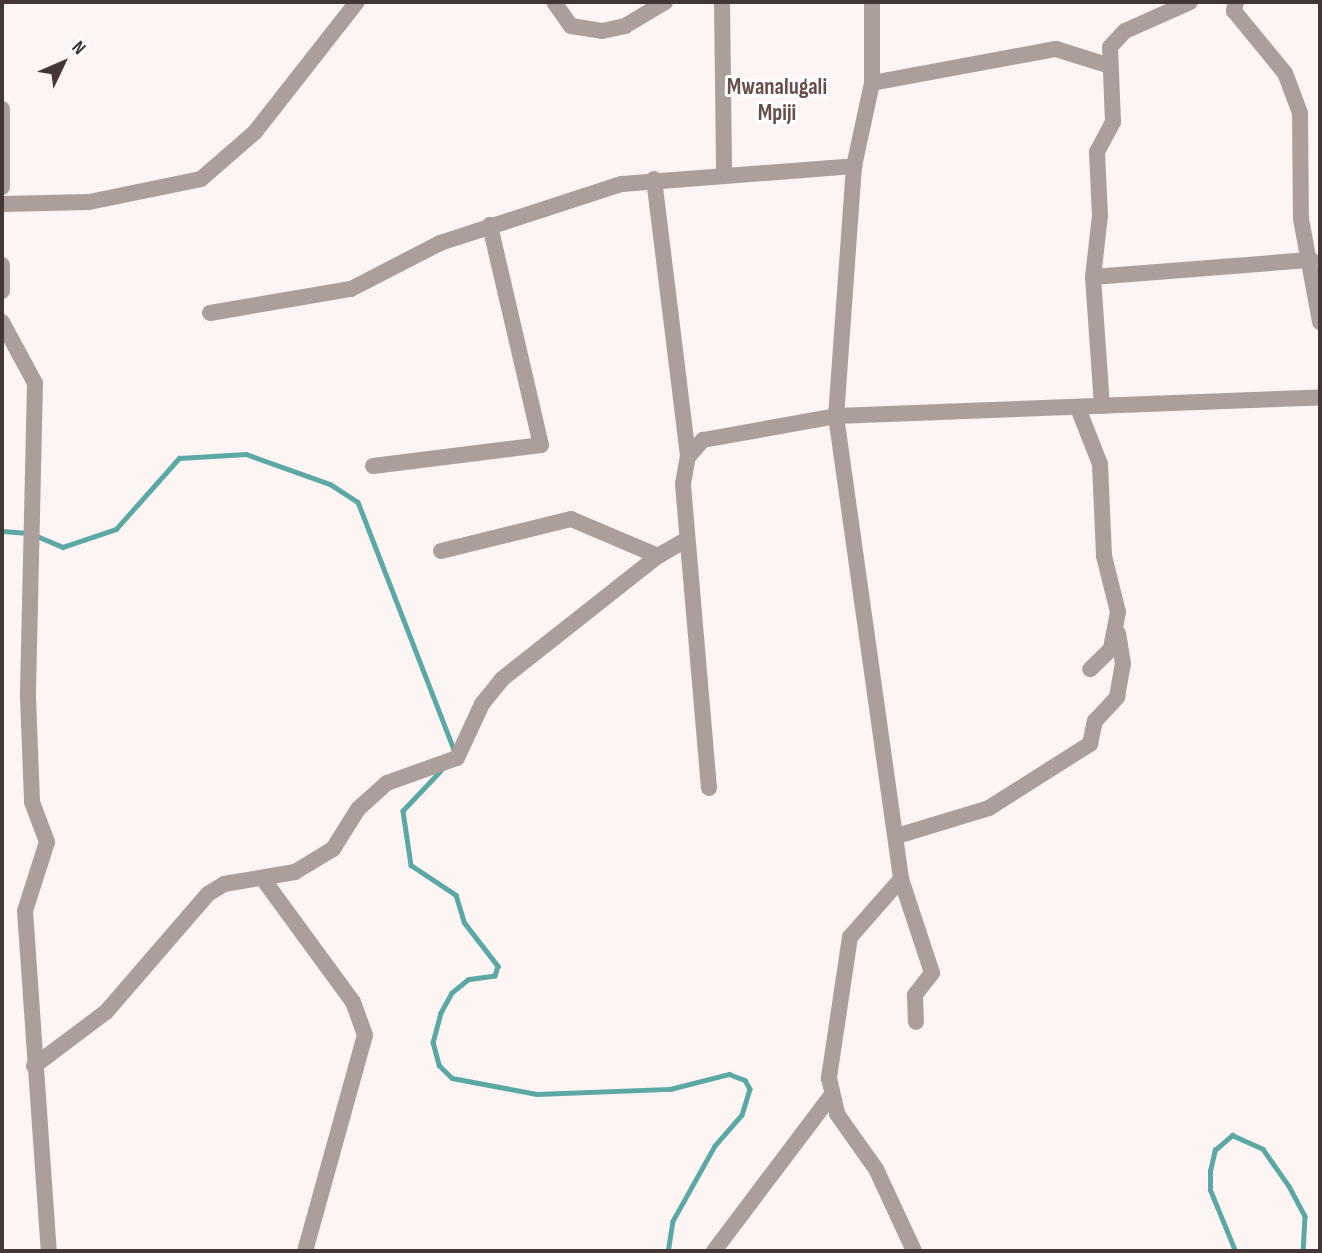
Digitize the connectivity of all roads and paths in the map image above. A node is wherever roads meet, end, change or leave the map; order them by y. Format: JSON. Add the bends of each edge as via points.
{"nodes":[{"id":1,"x":355,"y":2,"type":"edge"},
{"id":2,"x":554,"y":2,"type":"edge"},
{"id":3,"x":665,"y":2,"type":"edge"},
{"id":4,"x":722,"y":2,"type":"edge"},
{"id":5,"x":872,"y":2,"type":"edge"},
{"id":6,"x":1190,"y":2,"type":"edge"},
{"id":7,"x":1236,"y":2,"type":"edge"},
{"id":8,"x":1107,"y":65,"type":"junction"},
{"id":9,"x":872,"y":83,"type":"junction"},
{"id":10,"x":2,"y":109,"type":"edge"},
{"id":11,"x":854,"y":166,"type":"junction"},
{"id":12,"x":724,"y":175,"type":"junction"},
{"id":13,"x":654,"y":179,"type":"junction"},
{"id":14,"x":2,"y":187,"type":"edge"},
{"id":15,"x":2,"y":204,"type":"edge"},
{"id":16,"x":489,"y":225,"type":"junction"},
{"id":17,"x":1311,"y":260,"type":"junction"},
{"id":18,"x":2,"y":265,"type":"edge"},
{"id":19,"x":1093,"y":276,"type":"junction"},
{"id":20,"x":2,"y":291,"type":"edge"},
{"id":21,"x":209,"y":313,"type":"dead end"},
{"id":22,"x":2,"y":322,"type":"edge"},
{"id":23,"x":1320,"y":322,"type":"edge"},
{"id":24,"x":1320,"y":397,"type":"edge"},
{"id":25,"x":1102,"y":406,"type":"junction"},
{"id":26,"x":1078,"y":408,"type":"junction"},
{"id":27,"x":836,"y":416,"type":"junction"},
{"id":28,"x":688,"y":457,"type":"junction"},
{"id":29,"x":373,"y":466,"type":"dead end"},
{"id":30,"x":686,"y":540,"type":"junction"},
{"id":31,"x":441,"y":551,"type":"dead end"},
{"id":32,"x":658,"y":556,"type":"junction"},
{"id":33,"x":1118,"y":633,"type":"junction"},
{"id":34,"x":1090,"y":668,"type":"dead end"},
{"id":35,"x":709,"y":788,"type":"dead end"},
{"id":36,"x":897,"y":836,"type":"junction"},
{"id":37,"x":264,"y":879,"type":"junction"},
{"id":38,"x":901,"y":880,"type":"junction"},
{"id":39,"x":916,"y":1022,"type":"dead end"},
{"id":40,"x":34,"y":1066,"type":"junction"},
{"id":41,"x":831,"y":1097,"type":"junction"},
{"id":42,"x":50,"y":1251,"type":"edge"},
{"id":43,"x":305,"y":1251,"type":"edge"},
{"id":44,"x":713,"y":1251,"type":"edge"},
{"id":45,"x":914,"y":1251,"type":"edge"}],
"edges":[{"from":1,"to":15,"type":"street","via":[[255,132],[201,178],[89,202]]},
{"from":2,"to":3,"type":"street","via":[[571,26],[602,31],[625,26]]},
{"from":4,"to":12,"type":"street"},
{"from":5,"to":9,"type":"street"},
{"from":6,"to":8,"type":"street","via":[[1125,31],[1110,47]]},
{"from":7,"to":17,"type":"street","via":[[1234,11],[1285,74],[1300,113],[1298,186]]},
{"from":8,"to":9,"type":"street","via":[[1056,49]]},
{"from":8,"to":19,"type":"street","via":[[1113,122],[1097,152],[1100,216]]},
{"from":9,"to":11,"type":"street"},
{"from":10,"to":14,"type":"street"},
{"from":11,"to":12,"type":"street"},
{"from":11,"to":27,"type":"street"},
{"from":12,"to":13,"type":"street"},
{"from":13,"to":16,"type":"street"},
{"from":13,"to":28,"type":"street"},
{"from":16,"to":21,"type":"street","via":[[351,289]]},
{"from":16,"to":29,"type":"street","via":[[541,445]]},
{"from":17,"to":19,"type":"street"},
{"from":17,"to":23,"type":"street"},
{"from":18,"to":20,"type":"street"},
{"from":19,"to":25,"type":"street"},
{"from":22,"to":40,"type":"street","via":[[35,383],[28,696],[32,802],[47,842],[25,911]]},
{"from":24,"to":25,"type":"street"},
{"from":25,"to":26,"type":"street"},
{"from":26,"to":27,"type":"street"},
{"from":26,"to":33,"type":"street","via":[[1104,486],[1104,556]]},
{"from":27,"to":28,"type":"street","via":[[709,436]]},
{"from":27,"to":36,"type":"street"},
{"from":28,"to":30,"type":"street"},
{"from":30,"to":32,"type":"street"},
{"from":30,"to":35,"type":"street"},
{"from":31,"to":32,"type":"street","via":[[571,519]]},
{"from":32,"to":37,"type":"street","via":[[502,679],[482,704],[457,758],[387,783],[358,809],[333,849],[295,872]]},
{"from":33,"to":34,"type":"street"},
{"from":33,"to":36,"type":"street","via":[[1123,664],[1117,697],[1095,721],[1090,744],[989,808]]},
{"from":36,"to":38,"type":"street"},
{"from":37,"to":40,"type":"street","via":[[224,884],[208,894],[106,1012]]},
{"from":37,"to":43,"type":"street","via":[[353,1002],[365,1035]]},
{"from":38,"to":39,"type":"street","via":[[932,973],[915,995]]},
{"from":38,"to":41,"type":"street","via":[[850,937]]},
{"from":40,"to":42,"type":"street"},
{"from":41,"to":44,"type":"street"},
{"from":41,"to":45,"type":"street","via":[[843,1126],[876,1169]]}]}
